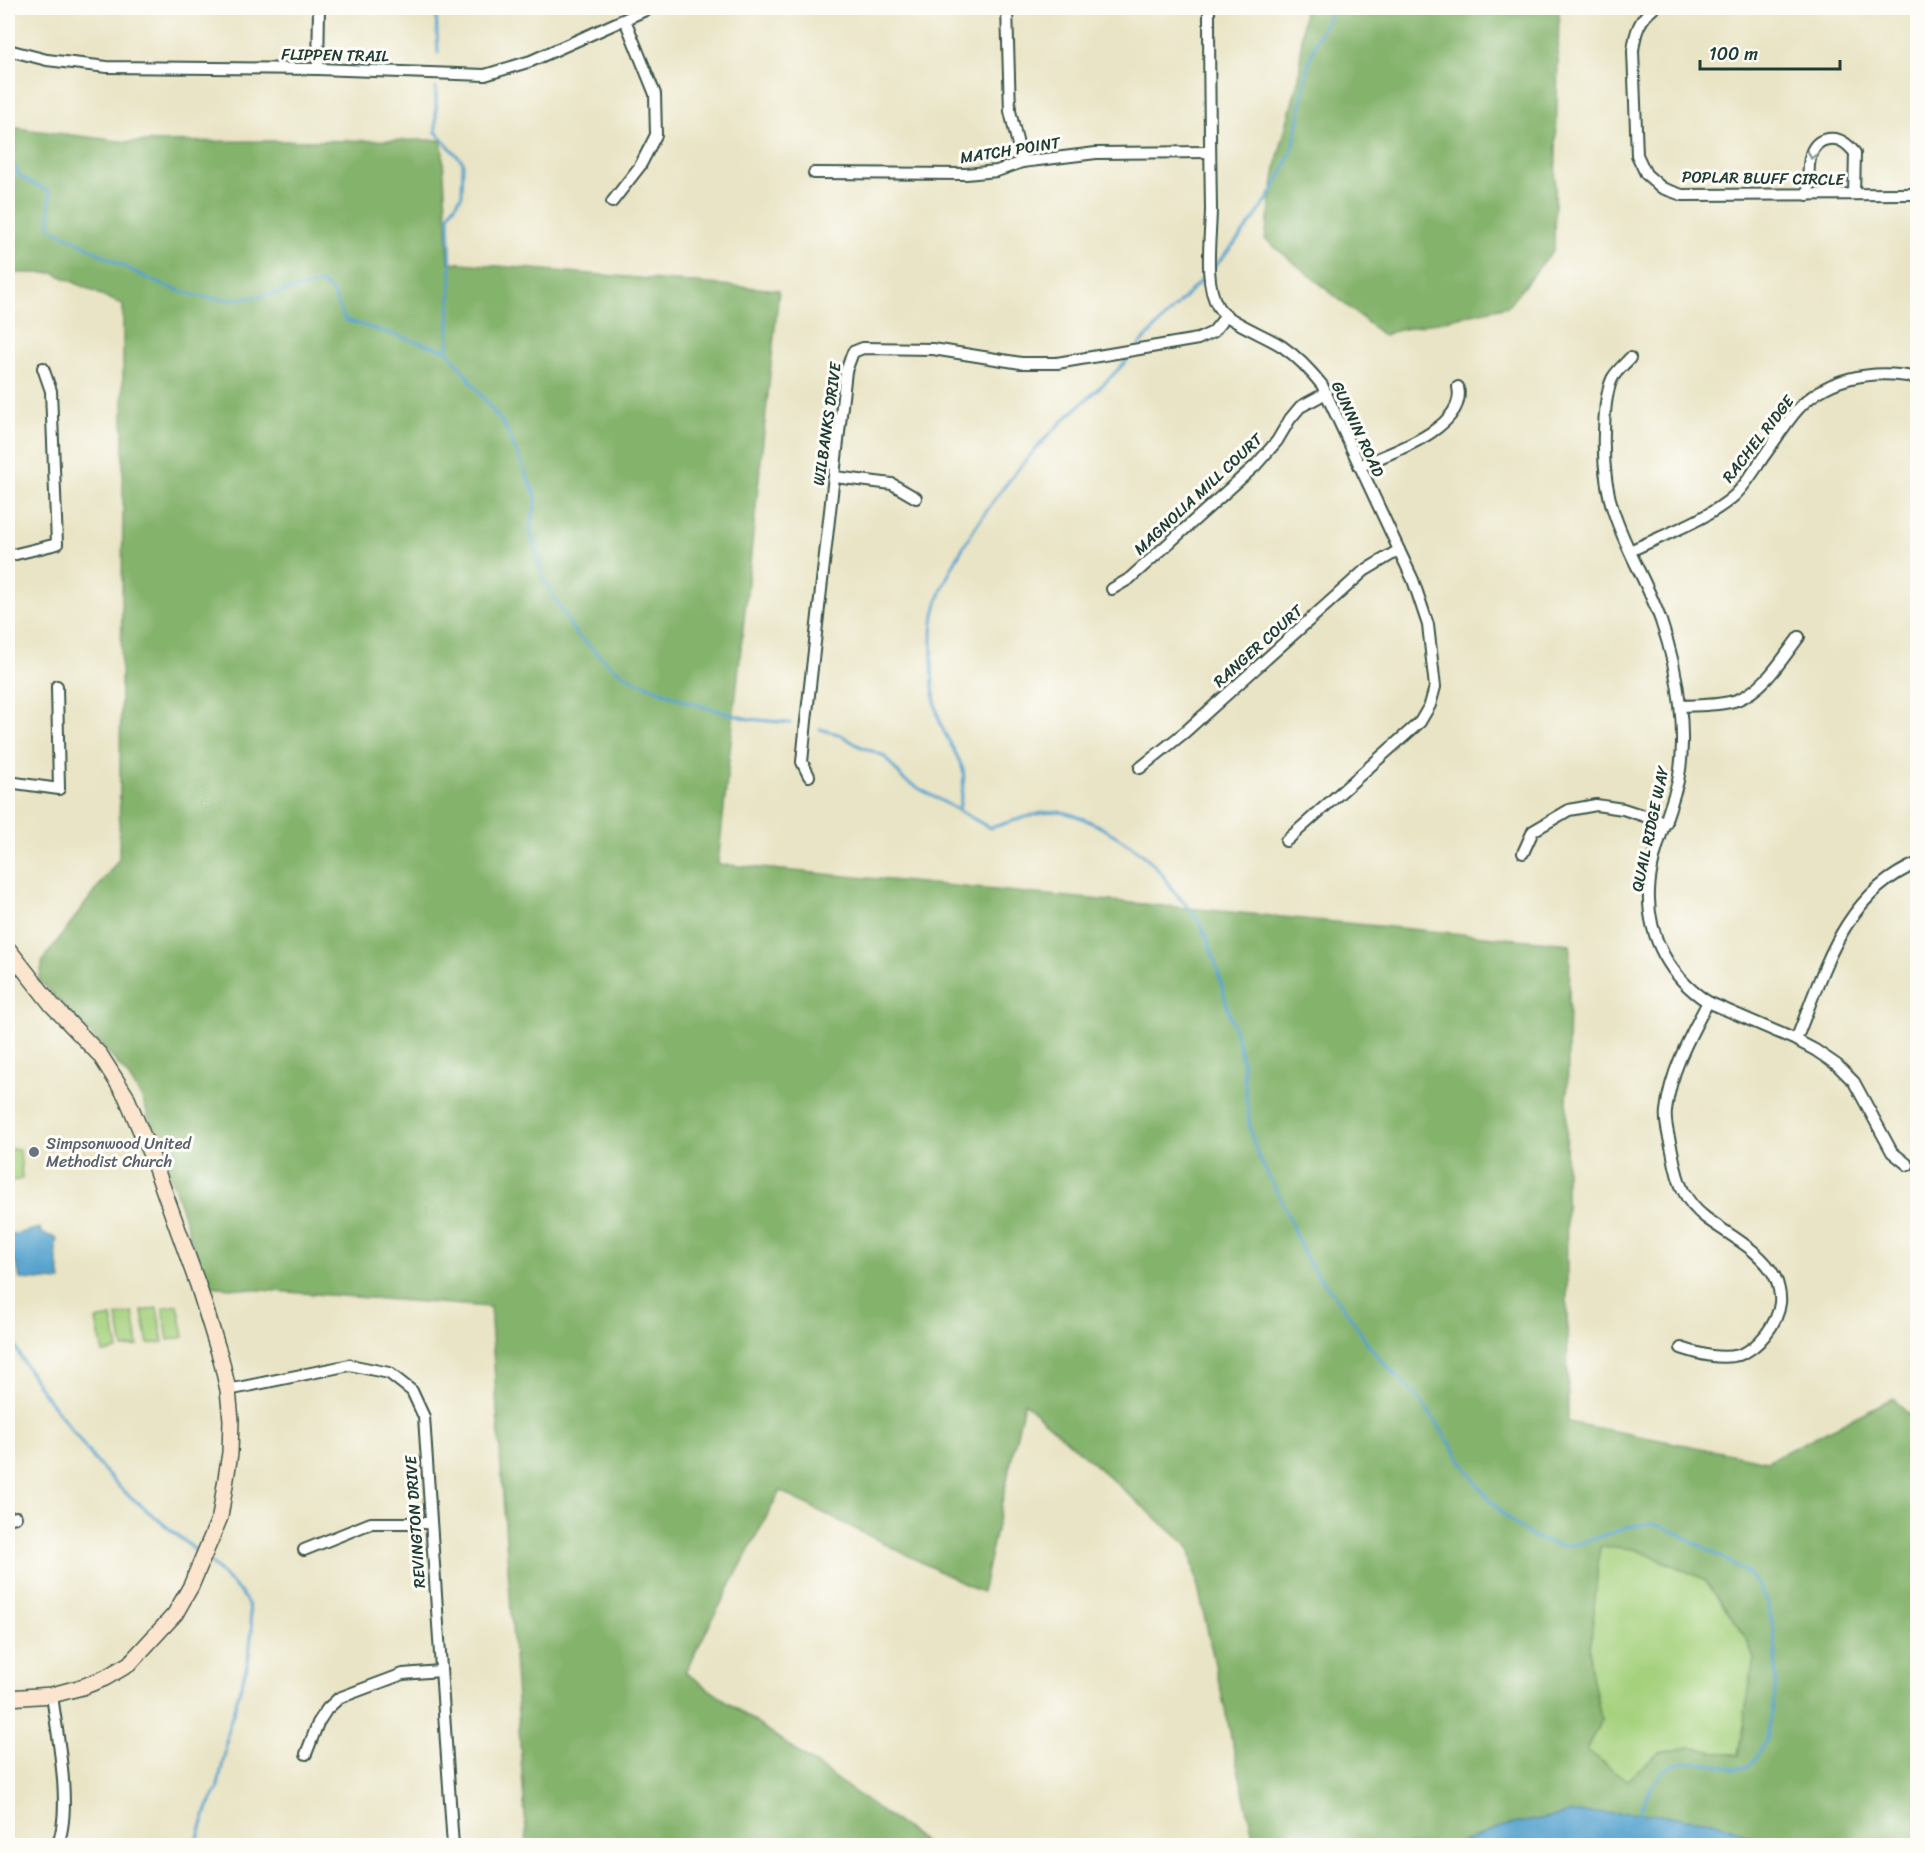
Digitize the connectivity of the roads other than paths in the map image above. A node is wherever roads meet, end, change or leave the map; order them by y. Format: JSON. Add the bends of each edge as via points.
{"nodes":[{"id":1,"x":319,"y":8,"type":"edge"},
{"id":2,"x":650,"y":8,"type":"edge"},
{"id":3,"x":1007,"y":8,"type":"edge"},
{"id":4,"x":1209,"y":8,"type":"edge"},
{"id":5,"x":1654,"y":8,"type":"edge"},
{"id":6,"x":625,"y":20,"type":"junction"},
{"id":7,"x":8,"y":50,"type":"edge"},
{"id":8,"x":318,"y":69,"type":"junction"},
{"id":9,"x":1210,"y":152,"type":"junction"},
{"id":10,"x":1022,"y":162,"type":"junction"},
{"id":11,"x":814,"y":173,"type":"dead end"},
{"id":12,"x":1854,"y":194,"type":"junction"},
{"id":13,"x":1808,"y":195,"type":"junction"},
{"id":14,"x":1917,"y":195,"type":"edge"},
{"id":15,"x":612,"y":202,"type":"dead end"},
{"id":16,"x":1226,"y":316,"type":"junction"},
{"id":17,"x":1630,"y":358,"type":"dead end"},
{"id":18,"x":43,"y":368,"type":"dead end"},
{"id":19,"x":1917,"y":378,"type":"edge"},
{"id":20,"x":1458,"y":387,"type":"dead end"},
{"id":21,"x":1326,"y":393,"type":"junction"},
{"id":22,"x":1359,"y":466,"type":"junction"},
{"id":23,"x":835,"y":477,"type":"junction"},
{"id":24,"x":916,"y":498,"type":"dead end"},
{"id":25,"x":1399,"y":550,"type":"junction"},
{"id":26,"x":1630,"y":550,"type":"junction"},
{"id":27,"x":8,"y":556,"type":"edge"},
{"id":28,"x":1112,"y":589,"type":"dead end"},
{"id":29,"x":1799,"y":637,"type":"dead end"},
{"id":30,"x":57,"y":686,"type":"dead end"},
{"id":31,"x":1681,"y":706,"type":"junction"},
{"id":32,"x":1140,"y":768,"type":"dead end"},
{"id":33,"x":809,"y":776,"type":"dead end"},
{"id":34,"x":8,"y":782,"type":"edge"},
{"id":35,"x":1666,"y":823,"type":"junction"},
{"id":36,"x":1286,"y":841,"type":"dead end"},
{"id":37,"x":1523,"y":853,"type":"dead end"},
{"id":38,"x":1917,"y":862,"type":"edge"},
{"id":39,"x":8,"y":949,"type":"edge"},
{"id":40,"x":1708,"y":1002,"type":"junction"},
{"id":41,"x":1796,"y":1040,"type":"junction"},
{"id":42,"x":1908,"y":1165,"type":"dead end"},
{"id":43,"x":1681,"y":1348,"type":"dead end"},
{"id":44,"x":228,"y":1390,"type":"junction"},
{"id":45,"x":431,"y":1523,"type":"junction"},
{"id":46,"x":304,"y":1550,"type":"dead end"},
{"id":47,"x":440,"y":1671,"type":"junction"},
{"id":48,"x":52,"y":1695,"type":"junction"},
{"id":49,"x":8,"y":1698,"type":"edge"},
{"id":50,"x":306,"y":1754,"type":"dead end"},
{"id":51,"x":57,"y":1845,"type":"edge"},
{"id":52,"x":453,"y":1845,"type":"edge"}],
"edges":[{"from":1,"to":8,"type":"street"},
{"from":2,"to":6,"type":"street","name":"FLIPPEN TRAIL"},
{"from":3,"to":10,"type":"street","via":[[1010,111]]},
{"from":4,"to":9,"type":"street"},
{"from":5,"to":13,"type":"street","name":"POPLAR BLUFF CIRCLE","via":[[1640,22],[1633,51],[1637,155],[1646,174],[1662,188],[1682,195]]},
{"from":6,"to":8,"type":"street","name":"FLIPPEN TRAIL","via":[[531,61],[485,75]]},
{"from":6,"to":15,"type":"street","via":[[655,94],[656,135],[640,166]]},
{"from":7,"to":8,"type":"street","name":"FLIPPEN TRAIL","via":[[47,60],[107,67]]},
{"from":9,"to":10,"type":"street","name":"MATCH POINT","via":[[1095,153]]},
{"from":9,"to":16,"type":"street","via":[[1209,272],[1218,308]]},
{"from":10,"to":11,"type":"street","name":"MATCH POINT","via":[[997,171],[966,174]]},
{"from":12,"to":13,"type":"street","name":"POPLAR BLUFF CIRCLE"},
{"from":12,"to":13,"type":"street","one_way":true,"via":[[1855,153],[1846,142],[1833,138],[1819,140],[1813,148]]},
{"from":12,"to":14,"type":"street","name":"POPLAR BLUFF CIRCLE"},
{"from":16,"to":21,"type":"street","name":"GUNNIN ROAD","via":[[1290,352],[1304,363]]},
{"from":16,"to":23,"type":"street","name":"WILBANKS DRIVE","via":[[1213,332],[1198,339],[1057,363],[1021,363],[933,349],[863,348],[853,352],[846,371]]},
{"from":17,"to":26,"type":"street","name":"QUAIL RIDGE WAY","via":[[1612,379],[1604,445],[1608,493]]},
{"from":18,"to":27,"type":"street","via":[[51,391],[57,544]]},
{"from":19,"to":26,"type":"street","name":"RACHEL RIDGE","via":[[1877,373],[1828,386],[1794,413],[1736,494],[1716,510]]},
{"from":20,"to":22,"type":"street","via":[[1460,395],[1453,412],[1434,431]]},
{"from":21,"to":22,"type":"street","name":"GUNNIN ROAD"},
{"from":21,"to":28,"type":"street","name":"MAGNOLIA MILL COURT","via":[[1300,407],[1256,465],[1129,579]]},
{"from":22,"to":25,"type":"street","name":"GUNNIN ROAD"},
{"from":23,"to":24,"type":"street","via":[[892,484]]},
{"from":23,"to":33,"type":"street","name":"WILBANKS DRIVE","via":[[802,762]]},
{"from":25,"to":32,"type":"street","name":"RANGER COURT","via":[[1364,571]]},
{"from":25,"to":36,"type":"street","name":"GUNNIN ROAD","via":[[1428,625],[1435,687],[1430,705],[1420,722]]},
{"from":26,"to":31,"type":"street","name":"QUAIL RIDGE WAY","via":[[1661,620]]},
{"from":29,"to":31,"type":"street","via":[[1755,690],[1719,704]]},
{"from":30,"to":34,"type":"street","via":[[59,789]]},
{"from":31,"to":35,"type":"street","name":"QUAIL RIDGE WAY","via":[[1678,779]]},
{"from":35,"to":37,"type":"street","via":[[1596,805],[1569,810],[1533,831]]},
{"from":35,"to":40,"type":"street","name":"QUAIL RIDGE WAY","via":[[1649,890],[1650,914],[1669,965],[1694,993]]},
{"from":38,"to":41,"type":"street","via":[[1866,897],[1848,919]]},
{"from":39,"to":44,"type":"street","via":[[52,1005],[100,1055],[126,1096],[198,1284]]},
{"from":40,"to":41,"type":"street","name":"QUAIL RIDGE WAY"},
{"from":40,"to":43,"type":"street","via":[[1675,1071],[1665,1114],[1676,1170],[1682,1192],[1693,1206],[1765,1263],[1776,1278],[1780,1303],[1760,1342],[1740,1355],[1719,1357]]},
{"from":41,"to":42,"type":"street","name":"QUAIL RIDGE WAY","via":[[1837,1065],[1854,1082],[1892,1152]]},
{"from":44,"to":45,"type":"street","name":"REVINGTON DRIVE","via":[[350,1365],[389,1373],[412,1391],[424,1417]]},
{"from":44,"to":48,"type":"street","via":[[231,1442],[220,1517],[175,1614],[129,1664],[82,1687]]},
{"from":45,"to":46,"type":"street","via":[[371,1523]]},
{"from":45,"to":47,"type":"street","name":"REVINGTON DRIVE"},
{"from":47,"to":50,"type":"street","via":[[403,1674],[339,1698],[318,1723]]},
{"from":47,"to":52,"type":"street","name":"REVINGTON DRIVE"},
{"from":48,"to":49,"type":"street"},
{"from":48,"to":51,"type":"street","via":[[63,1787],[62,1834]]}]}
